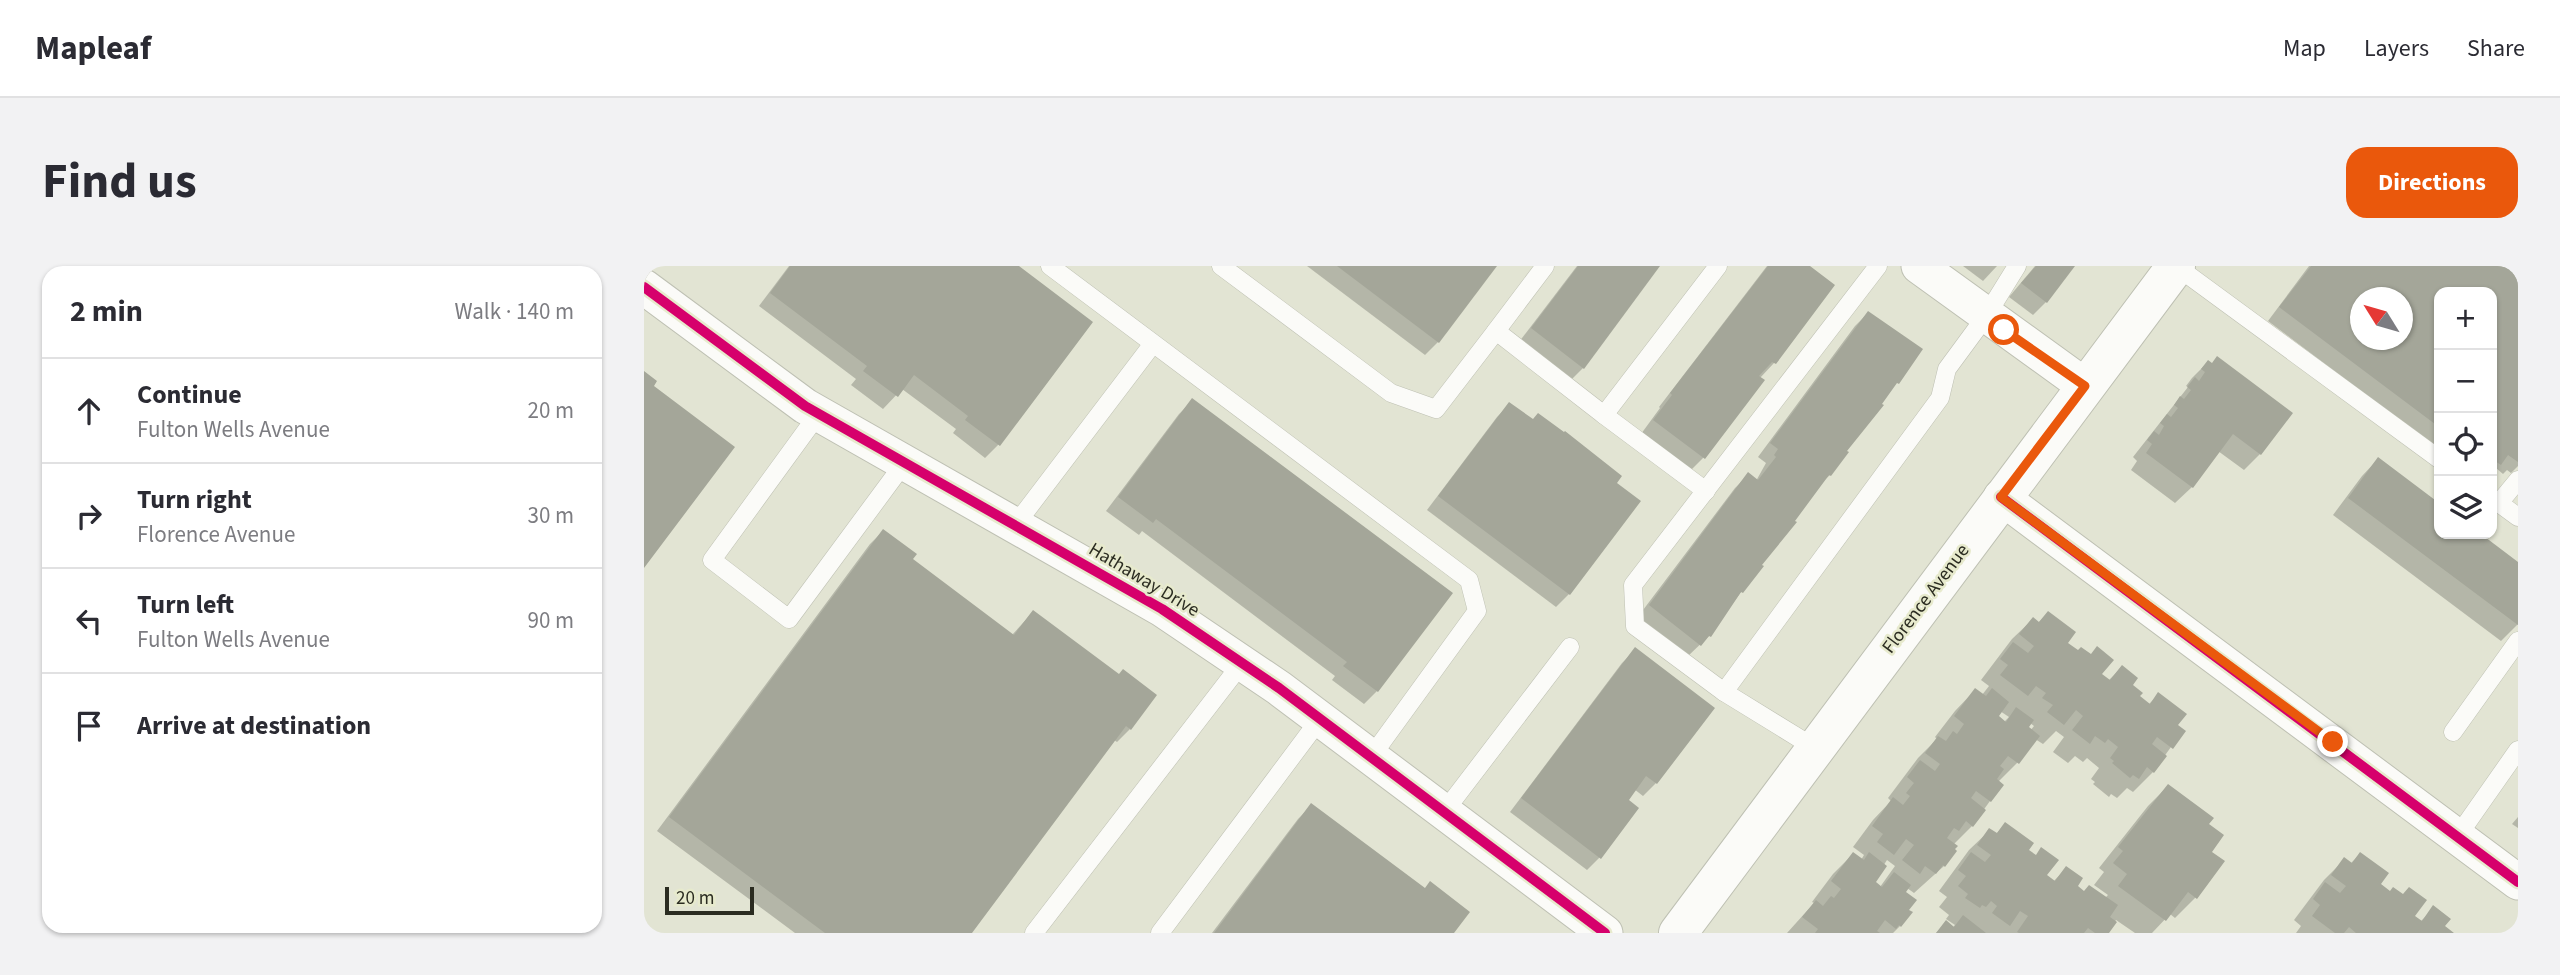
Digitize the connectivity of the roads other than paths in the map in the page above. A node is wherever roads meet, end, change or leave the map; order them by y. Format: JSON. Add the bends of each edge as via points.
{"nodes":[{"id":1,"x":1050,"y":266,"type":"edge"},
{"id":2,"x":1221,"y":266,"type":"edge"},
{"id":3,"x":1545,"y":266,"type":"edge"},
{"id":4,"x":1718,"y":266,"type":"edge"},
{"id":5,"x":1878,"y":266,"type":"edge"},
{"id":6,"x":1919,"y":266,"type":"edge"},
{"id":7,"x":2018,"y":266,"type":"edge"},
{"id":8,"x":2176,"y":266,"type":"edge"},
{"id":9,"x":644,"y":287,"type":"edge"},
{"id":10,"x":1986,"y":316,"type":"junction"},
{"id":11,"x":1496,"y":331,"type":"junction"},
{"id":12,"x":1152,"y":345,"type":"junction"},
{"id":13,"x":2085,"y":386,"type":"junction"},
{"id":14,"x":819,"y":413,"type":"junction"},
{"id":15,"x":1604,"y":415,"type":"junction"},
{"id":16,"x":2434,"y":455,"type":"edge"},
{"id":17,"x":905,"y":462,"type":"junction"},
{"id":18,"x":2518,"y":480,"type":"edge"},
{"id":19,"x":1706,"y":491,"type":"junction"},
{"id":20,"x":2001,"y":497,"type":"junction"},
{"id":21,"x":2497,"y":498,"type":"edge"},
{"id":22,"x":2497,"y":501,"type":"edge"},
{"id":23,"x":2518,"y":517,"type":"edge"},
{"id":24,"x":1016,"y":524,"type":"junction"},
{"id":25,"x":2518,"y":641,"type":"edge"},
{"id":26,"x":1570,"y":647,"type":"dead end"},
{"id":27,"x":1242,"y":663,"type":"junction"},
{"id":28,"x":1724,"y":691,"type":"junction"},
{"id":29,"x":1320,"y":719,"type":"junction"},
{"id":30,"x":2454,"y":732,"type":"dead end"},
{"id":31,"x":1815,"y":748,"type":"junction"},
{"id":32,"x":2518,"y":750,"type":"edge"},
{"id":33,"x":1371,"y":757,"type":"junction"},
{"id":34,"x":1444,"y":813,"type":"junction"},
{"id":35,"x":2457,"y":837,"type":"junction"},
{"id":36,"x":2518,"y":882,"type":"edge"},
{"id":37,"x":1034,"y":933,"type":"edge"},
{"id":38,"x":1160,"y":933,"type":"edge"},
{"id":39,"x":1605,"y":933,"type":"edge"},
{"id":40,"x":1678,"y":933,"type":"edge"}],
"edges":[{"from":1,"to":12,"type":"lane"},
{"from":2,"to":11,"type":"lane","via":[[1391,393],[1436,409]]},
{"from":3,"to":11,"type":"lane"},
{"from":4,"to":15,"type":"lane"},
{"from":5,"to":19,"type":"lane"},
{"from":6,"to":10,"type":"street"},
{"from":7,"to":10,"type":"lane"},
{"from":8,"to":13,"type":"main road","name":"Florence Avenue"},
{"from":8,"to":16,"type":"lane"},
{"from":9,"to":14,"type":"street","name":"Hathaway Drive"},
{"from":10,"to":13,"type":"street"},
{"from":10,"to":28,"type":"lane","via":[[1947,369],[1940,398],[1917,431]]},
{"from":11,"to":15,"type":"lane"},
{"from":12,"to":24,"type":"lane"},
{"from":12,"to":33,"type":"lane","via":[[1469,580],[1477,611]]},
{"from":13,"to":20,"type":"main road","name":"Florence Avenue"},
{"from":14,"to":17,"type":"street","name":"Hathaway Drive"},
{"from":14,"to":17,"type":"lane","via":[[712,560],[789,619]]},
{"from":15,"to":19,"type":"lane"},
{"from":17,"to":24,"type":"street","name":"Hathaway Drive"},
{"from":18,"to":21,"type":"lane"},
{"from":19,"to":28,"type":"lane","via":[[1633,585],[1635,626]]},
{"from":20,"to":31,"type":"main road","name":"Florence Avenue"},
{"from":20,"to":35,"type":"street"},
{"from":22,"to":23,"type":"lane"},
{"from":24,"to":27,"type":"street","name":"Hathaway Drive","via":[[1162,609]]},
{"from":25,"to":30,"type":"lane"},
{"from":26,"to":34,"type":"lane"},
{"from":27,"to":29,"type":"street","name":"Hathaway Drive"},
{"from":27,"to":37,"type":"lane"},
{"from":28,"to":31,"type":"lane"},
{"from":29,"to":33,"type":"street","name":"Hathaway Drive"},
{"from":29,"to":38,"type":"lane"},
{"from":31,"to":40,"type":"main road","name":"Florence Avenue"},
{"from":32,"to":35,"type":"lane"},
{"from":33,"to":34,"type":"street","name":"Hathaway Drive"},
{"from":34,"to":39,"type":"street","name":"Hathaway Drive"},
{"from":35,"to":36,"type":"street"}]}
